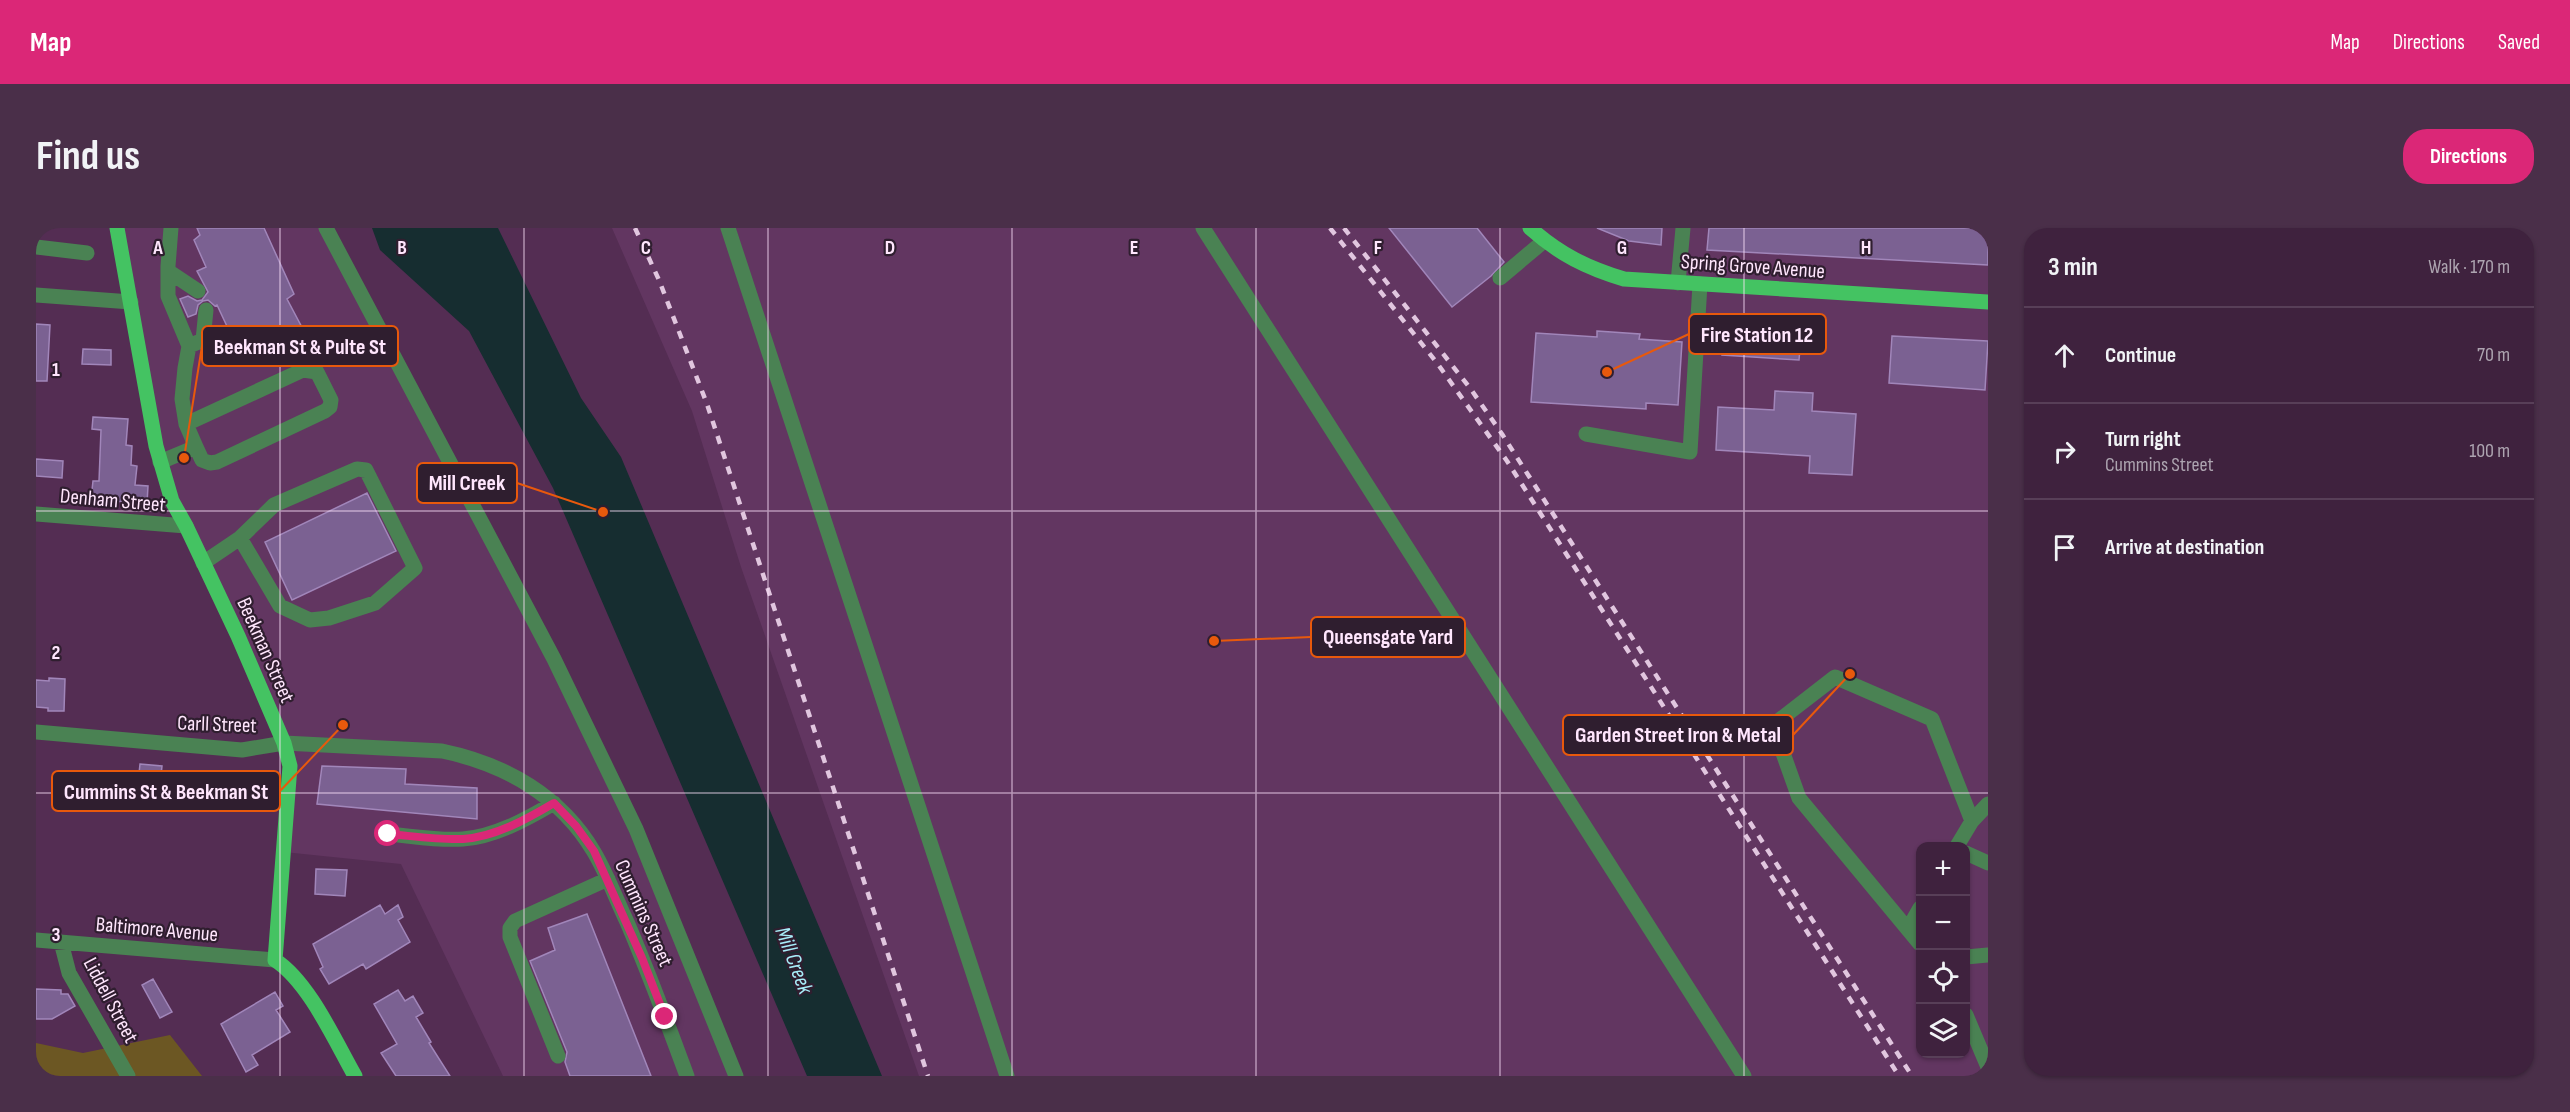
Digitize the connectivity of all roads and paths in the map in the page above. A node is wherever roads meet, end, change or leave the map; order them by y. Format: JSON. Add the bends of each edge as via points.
{"nodes":[{"id":1,"x":117,"y":228,"type":"edge"},
{"id":2,"x":171,"y":228,"type":"edge"},
{"id":3,"x":326,"y":228,"type":"edge"},
{"id":4,"x":728,"y":228,"type":"edge"},
{"id":5,"x":1203,"y":228,"type":"edge"},
{"id":6,"x":1530,"y":228,"type":"edge"},
{"id":7,"x":1683,"y":228,"type":"edge"},
{"id":8,"x":1544,"y":241,"type":"junction"},
{"id":9,"x":36,"y":247,"type":"edge"},
{"id":10,"x":87,"y":253,"type":"dead end"},
{"id":11,"x":168,"y":271,"type":"junction"},
{"id":12,"x":1500,"y":278,"type":"dead end"},
{"id":13,"x":1678,"y":283,"type":"junction"},
{"id":14,"x":1700,"y":284,"type":"junction"},
{"id":15,"x":198,"y":291,"type":"dead end"},
{"id":16,"x":36,"y":295,"type":"edge"},
{"id":17,"x":131,"y":302,"type":"junction"},
{"id":18,"x":1988,"y":302,"type":"edge"},
{"id":19,"x":206,"y":310,"type":"dead end"},
{"id":20,"x":189,"y":346,"type":"junction"},
{"id":21,"x":186,"y":424,"type":"junction"},
{"id":22,"x":1586,"y":434,"type":"dead end"},
{"id":23,"x":196,"y":447,"type":"junction"},
{"id":24,"x":160,"y":462,"type":"junction"},
{"id":25,"x":36,"y":514,"type":"edge"},
{"id":26,"x":186,"y":526,"type":"junction"},
{"id":27,"x":240,"y":538,"type":"junction"},
{"id":28,"x":203,"y":563,"type":"junction"},
{"id":29,"x":36,"y":732,"type":"edge"},
{"id":30,"x":284,"y":743,"type":"junction"},
{"id":31,"x":502,"y":769,"type":"joint"},
{"id":32,"x":554,"y":803,"type":"junction"},
{"id":33,"x":1988,"y":804,"type":"edge"},
{"id":34,"x":1972,"y":821,"type":"junction"},
{"id":35,"x":388,"y":834,"type":"dead end"},
{"id":36,"x":1960,"y":842,"type":"edge"},
{"id":37,"x":1970,"y":855,"type":"edge"},
{"id":38,"x":1988,"y":863,"type":"edge"},
{"id":39,"x":608,"y":879,"type":"junction"},
{"id":40,"x":1916,"y":915,"type":"edge"},
{"id":41,"x":1908,"y":929,"type":"junction"},
{"id":42,"x":1916,"y":939,"type":"edge"},
{"id":43,"x":36,"y":940,"type":"edge"},
{"id":44,"x":61,"y":942,"type":"junction"},
{"id":45,"x":1988,"y":955,"type":"edge"},
{"id":46,"x":1970,"y":957,"type":"edge"},
{"id":47,"x":275,"y":960,"type":"junction"},
{"id":48,"x":1970,"y":1026,"type":"edge"},
{"id":49,"x":558,"y":1056,"type":"dead end"},
{"id":50,"x":1988,"y":1067,"type":"edge"},
{"id":51,"x":128,"y":1076,"type":"edge"},
{"id":52,"x":355,"y":1076,"type":"edge"},
{"id":53,"x":687,"y":1076,"type":"edge"},
{"id":54,"x":736,"y":1076,"type":"edge"},
{"id":55,"x":1007,"y":1076,"type":"edge"},
{"id":56,"x":1744,"y":1076,"type":"edge"}],
"edges":[{"from":1,"to":17,"type":"main road","name":"Beekman Street"},
{"from":2,"to":11,"type":"street"},
{"from":3,"to":54,"type":"street","via":[[554,659],[636,829]]},
{"from":4,"to":55,"type":"street"},
{"from":5,"to":56,"type":"street"},
{"from":6,"to":8,"type":"main road","name":"Spring Grove Avenue"},
{"from":7,"to":13,"type":"street"},
{"from":8,"to":12,"type":"street"},
{"from":8,"to":13,"type":"main road","name":"Spring Grove Avenue","via":[[1594,270],[1624,279]]},
{"from":9,"to":10,"type":"street"},
{"from":11,"to":15,"type":"street"},
{"from":11,"to":20,"type":"street","via":[[168,296]]},
{"from":13,"to":14,"type":"main road","name":"Spring Grove Avenue"},
{"from":14,"to":18,"type":"main road","name":"Spring Grove Avenue"},
{"from":14,"to":22,"type":"street","via":[[1690,452]]},
{"from":16,"to":17,"type":"street"},
{"from":17,"to":24,"type":"main road","name":"Beekman Street"},
{"from":19,"to":20,"type":"street","via":[[203,340]]},
{"from":20,"to":21,"type":"street","via":[[182,399]]},
{"from":21,"to":23,"type":"street"},
{"from":21,"to":23,"type":"street","via":[[303,370],[317,372],[331,400],[325,411],[217,462],[202,460]]},
{"from":23,"to":24,"type":"street"},
{"from":24,"to":26,"type":"main road","name":"Beekman Street","via":[[172,501]]},
{"from":25,"to":26,"type":"street","name":"Denham Street"},
{"from":26,"to":28,"type":"main road","name":"Beekman Street"},
{"from":27,"to":27,"type":"street","via":[[274,505],[357,469],[366,470],[415,568],[375,603],[310,620],[280,606]]},
{"from":27,"to":28,"type":"street"},
{"from":28,"to":30,"type":"main road","name":"Beekman Street"},
{"from":29,"to":30,"type":"street","name":"Carll Street","via":[[242,750]]},
{"from":30,"to":31,"type":"street","name":"Carll Street","via":[[442,751]]},
{"from":30,"to":47,"type":"main road","name":"Beekman Street","via":[[290,766]]},
{"from":31,"to":32,"type":"street","name":"Cummins Street"},
{"from":32,"to":35,"type":"street","via":[[497,831],[464,839]]},
{"from":32,"to":39,"type":"street","name":"Cummins Street","via":[[594,851]]},
{"from":33,"to":34,"type":"street"},
{"from":34,"to":36,"type":"street"},
{"from":34,"to":41,"type":"street","via":[[1932,720],[1835,677],[1773,725],[1799,798]]},
{"from":37,"to":38,"type":"street"},
{"from":39,"to":49,"type":"street","via":[[515,921],[510,928],[510,937]]},
{"from":39,"to":53,"type":"street","name":"Cummins Street"},
{"from":40,"to":41,"type":"street"},
{"from":41,"to":42,"type":"street"},
{"from":43,"to":44,"type":"street","name":"Baltimore Avenue"},
{"from":44,"to":47,"type":"street","name":"Baltimore Avenue"},
{"from":44,"to":51,"type":"street","name":"Liddell Street","via":[[69,973]]},
{"from":45,"to":46,"type":"street"},
{"from":47,"to":52,"type":"main road","via":[[302,985]]},
{"from":48,"to":50,"type":"street"}]}
